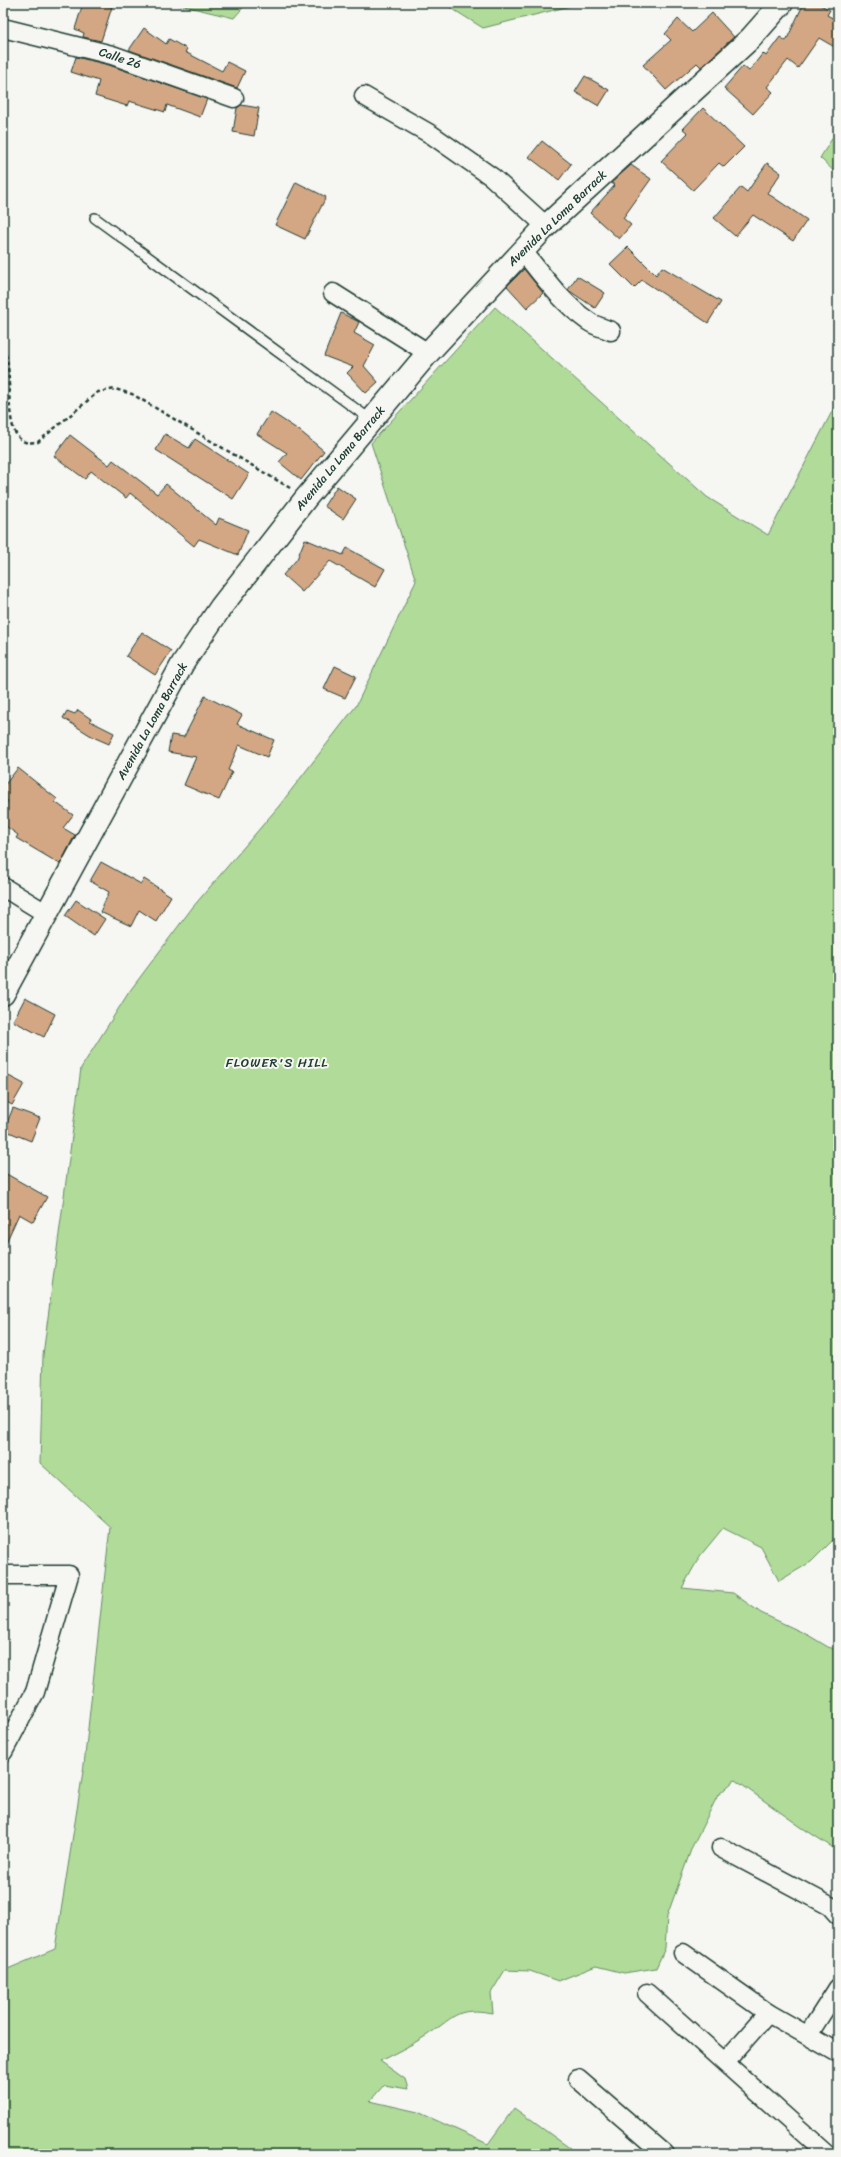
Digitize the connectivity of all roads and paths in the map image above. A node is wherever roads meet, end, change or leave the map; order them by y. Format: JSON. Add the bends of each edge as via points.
{"nodes":[{"id":1,"x":782,"y":3,"type":"edge"},
{"id":2,"x":3,"y":28,"type":"edge"},
{"id":3,"x":364,"y":96,"type":"dead end"},
{"id":4,"x":234,"y":98,"type":"dead end"},
{"id":5,"x":95,"y":218,"type":"dead end"},
{"id":6,"x":546,"y":226,"type":"junction"},
{"id":7,"x":522,"y":250,"type":"junction"},
{"id":8,"x":333,"y":294,"type":"dead end"},
{"id":9,"x":611,"y":331,"type":"dead end"},
{"id":10,"x":3,"y":348,"type":"edge"},
{"id":11,"x":428,"y":354,"type":"junction"},
{"id":12,"x":372,"y":420,"type":"junction"},
{"id":13,"x":306,"y":498,"type":"junction"},
{"id":14,"x":3,"y":887,"type":"edge"},
{"id":15,"x":47,"y":914,"type":"junction"},
{"id":16,"x":3,"y":994,"type":"edge"},
{"id":17,"x":3,"y":1575,"type":"edge"},
{"id":18,"x":3,"y":1752,"type":"edge"},
{"id":19,"x":721,"y":1848,"type":"dead end"},
{"id":20,"x":838,"y":1915,"type":"edge"},
{"id":21,"x":683,"y":1953,"type":"dead end"},
{"id":22,"x":838,"y":1988,"type":"edge"},
{"id":23,"x":647,"y":1993,"type":"dead end"},
{"id":24,"x":768,"y":2013,"type":"junction"},
{"id":25,"x":808,"y":2035,"type":"junction"},
{"id":26,"x":838,"y":2053,"type":"edge"},
{"id":27,"x":725,"y":2062,"type":"junction"},
{"id":28,"x":578,"y":2079,"type":"dead end"},
{"id":29,"x":665,"y":2154,"type":"edge"},
{"id":30,"x":827,"y":2154,"type":"edge"}],
"edges":[{"from":1,"to":6,"type":"main road","name":"Avenida La Loma Barrack","via":[[751,38]]},
{"from":2,"to":4,"type":"street","name":"Calle 26","via":[[112,55]]},
{"from":3,"to":6,"type":"street","via":[[432,135],[492,177]]},
{"from":5,"to":12,"type":"lane"},
{"from":6,"to":7,"type":"main road","name":"Avenida La Loma Barrack"},
{"from":7,"to":9,"type":"street","via":[[558,295],[589,322]]},
{"from":7,"to":11,"type":"main road","name":"Avenida La Loma Barrack"},
{"from":8,"to":11,"type":"street"},
{"from":10,"to":13,"type":"path","via":[[6,361],[8,418],[13,433],[24,442],[38,442],[98,392],[115,389],[132,394]]},
{"from":11,"to":12,"type":"main road","name":"Avenida La Loma Barrack"},
{"from":12,"to":13,"type":"main road","name":"Avenida La Loma Barrack"},
{"from":13,"to":15,"type":"main road","name":"Avenida La Loma Barrack","via":[[221,607],[183,663]]},
{"from":14,"to":15,"type":"street"},
{"from":15,"to":16,"type":"main road","name":"Avenida La Loma Barrack"},
{"from":17,"to":18,"type":"street","via":[[69,1575],[35,1692]]},
{"from":19,"to":20,"type":"street","via":[[830,1906]]},
{"from":21,"to":24,"type":"street"},
{"from":22,"to":25,"type":"street"},
{"from":23,"to":27,"type":"street"},
{"from":24,"to":25,"type":"street"},
{"from":24,"to":27,"type":"street"},
{"from":25,"to":26,"type":"street"},
{"from":27,"to":30,"type":"street"},
{"from":28,"to":29,"type":"street"}]}
